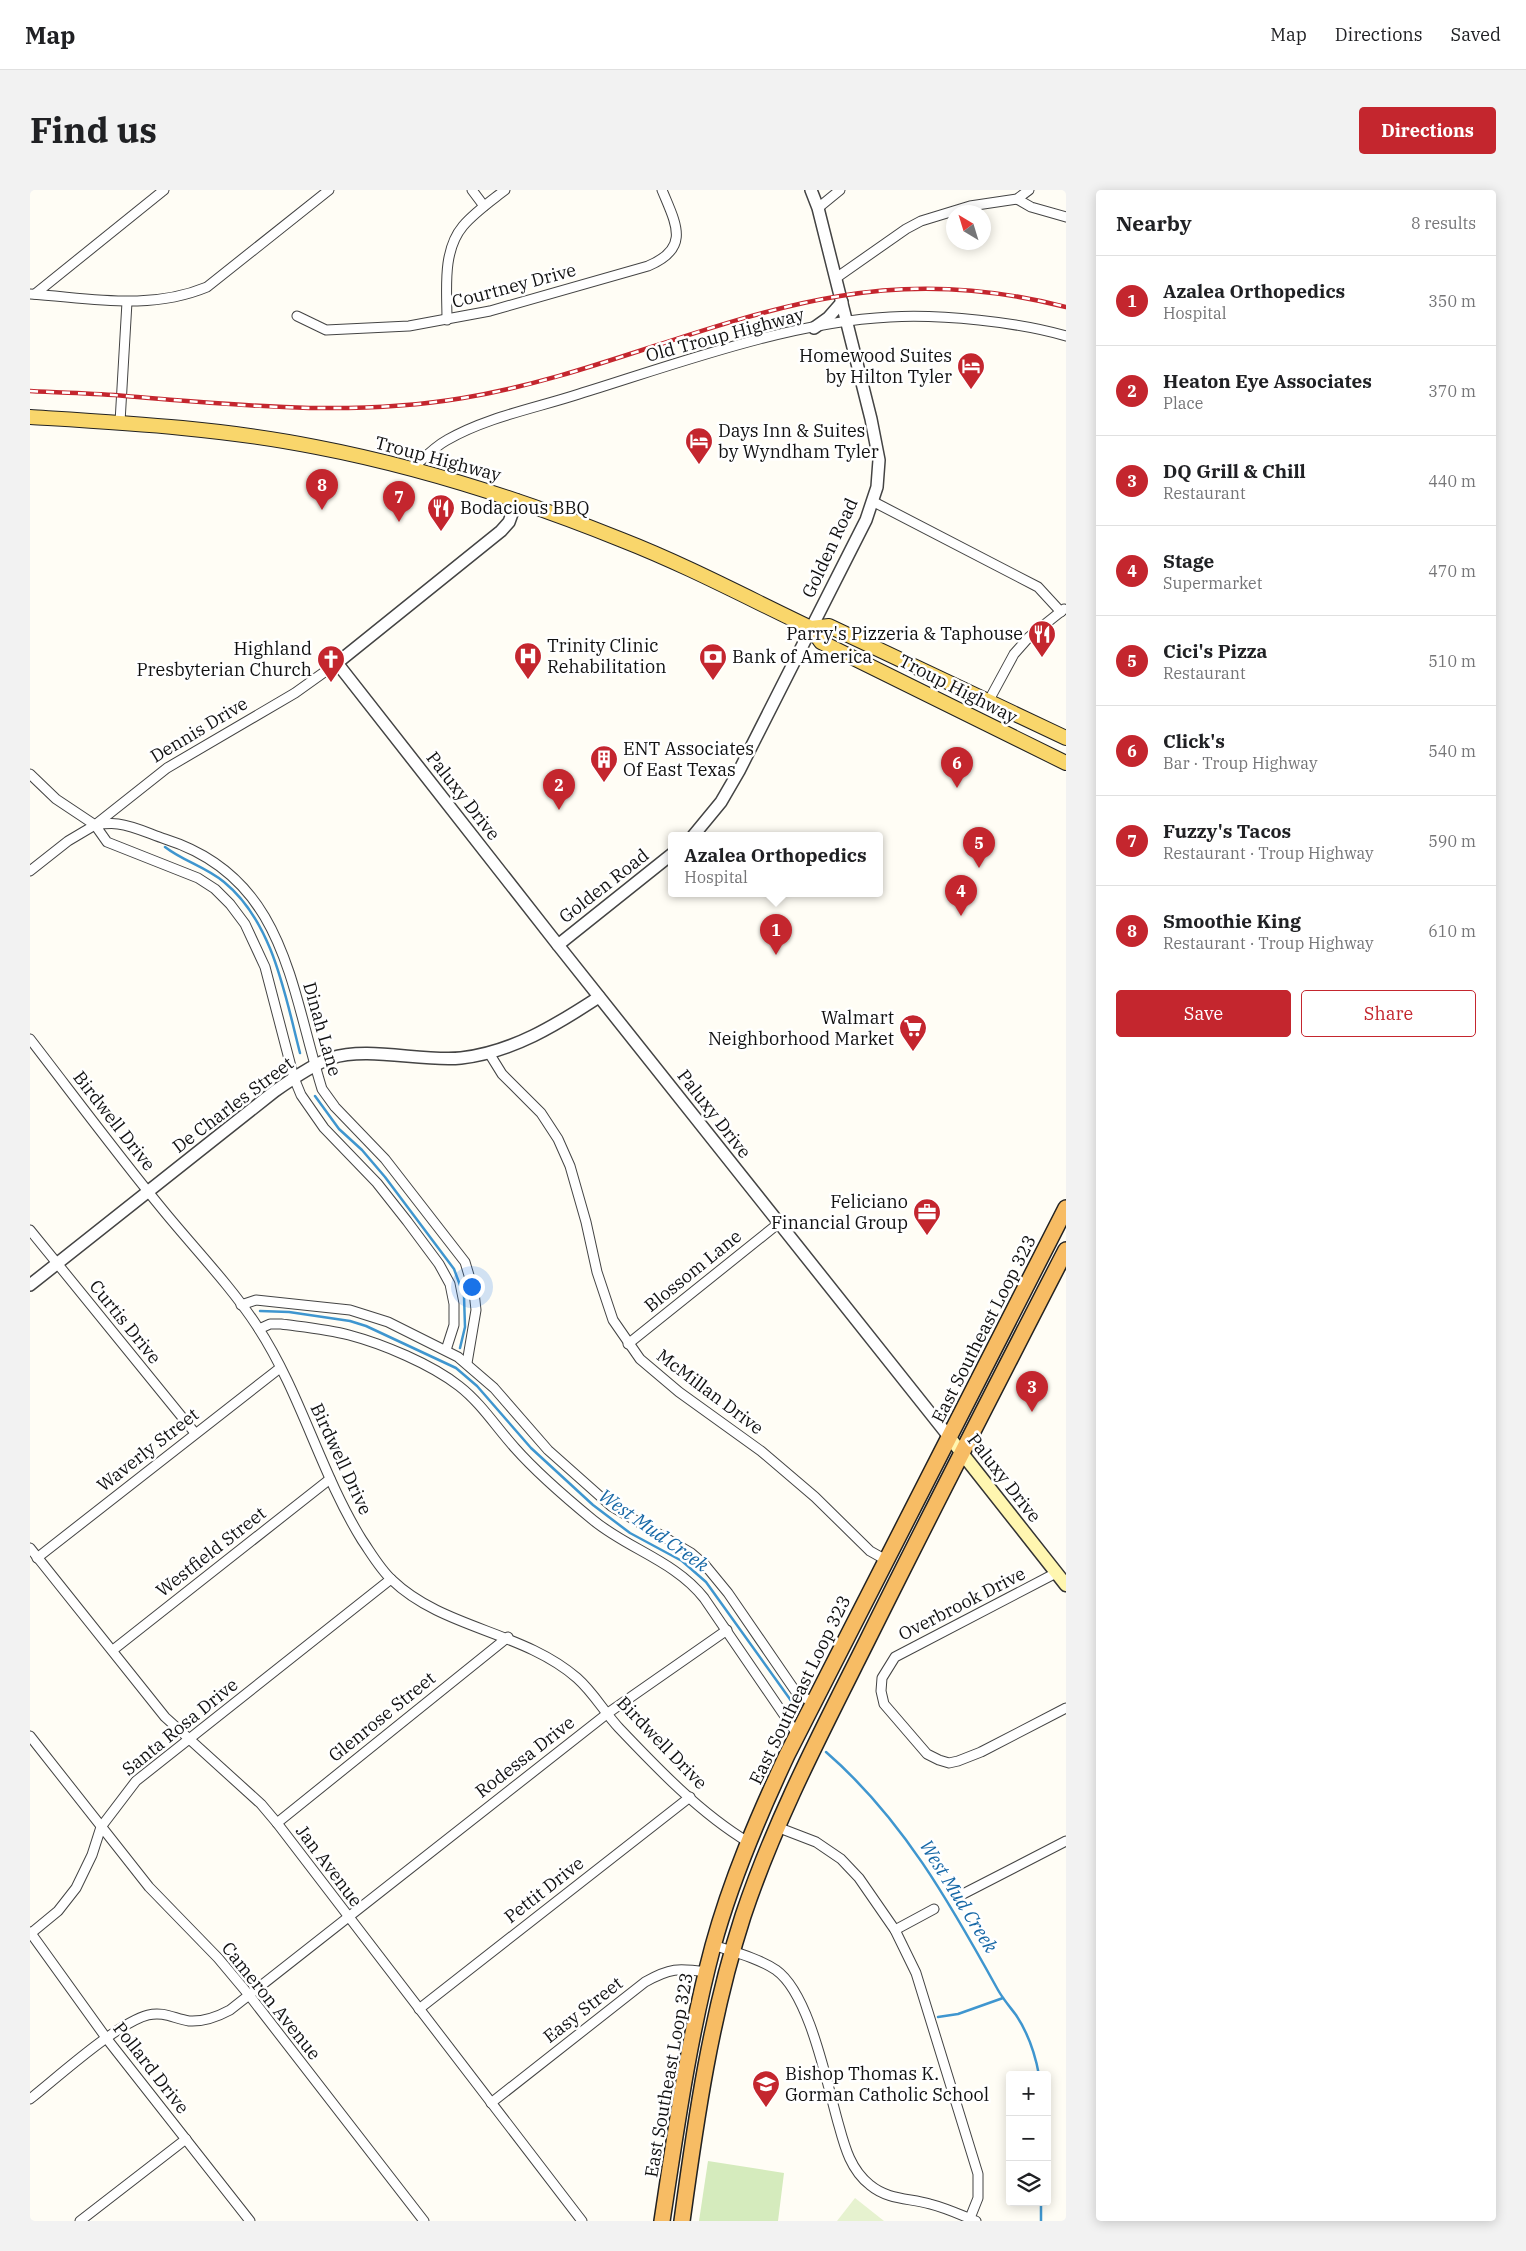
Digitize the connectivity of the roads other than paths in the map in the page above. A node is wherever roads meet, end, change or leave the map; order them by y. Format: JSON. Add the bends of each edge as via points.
{"nodes":[{"id":1,"x":164,"y":190,"type":"edge"},
{"id":2,"x":329,"y":190,"type":"edge"},
{"id":3,"x":472,"y":190,"type":"edge"},
{"id":4,"x":505,"y":190,"type":"edge"},
{"id":5,"x":662,"y":190,"type":"edge"},
{"id":6,"x":811,"y":190,"type":"edge"},
{"id":7,"x":840,"y":190,"type":"edge"},
{"id":8,"x":1029,"y":190,"type":"edge"},
{"id":9,"x":1017,"y":199,"type":"junction"},
{"id":10,"x":484,"y":206,"type":"junction"},
{"id":11,"x":818,"y":208,"type":"junction"},
{"id":12,"x":1066,"y":217,"type":"edge"},
{"id":13,"x":836,"y":278,"type":"junction"},
{"id":14,"x":33,"y":294,"type":"edge"},
{"id":15,"x":127,"y":302,"type":"junction"},
{"id":16,"x":842,"y":302,"type":"junction"},
{"id":17,"x":297,"y":316,"type":"dead end"},
{"id":18,"x":447,"y":320,"type":"junction"},
{"id":19,"x":846,"y":322,"type":"junction"},
{"id":20,"x":814,"y":328,"type":"junction"},
{"id":21,"x":1066,"y":336,"type":"edge"},
{"id":22,"x":30,"y":417,"type":"edge"},
{"id":23,"x":120,"y":422,"type":"junction"},
{"id":24,"x":412,"y":469,"type":"junction"},
{"id":25,"x":517,"y":500,"type":"junction"},
{"id":26,"x":872,"y":501,"type":"junction"},
{"id":27,"x":1064,"y":610,"type":"edge"},
{"id":28,"x":811,"y":628,"type":"junction"},
{"id":29,"x":337,"y":663,"type":"junction"},
{"id":30,"x":988,"y":702,"type":"junction"},
{"id":31,"x":1066,"y":738,"type":"edge"},
{"id":32,"x":1066,"y":764,"type":"edge"},
{"id":33,"x":30,"y":774,"type":"edge"},
{"id":34,"x":95,"y":824,"type":"junction"},
{"id":35,"x":697,"y":832,"type":"edge"},
{"id":36,"x":668,"y":857,"type":"edge"},
{"id":37,"x":30,"y":871,"type":"edge"},
{"id":38,"x":558,"y":945,"type":"junction"},
{"id":39,"x":599,"y":997,"type":"junction"},
{"id":40,"x":30,"y":1039,"type":"edge"},
{"id":41,"x":489,"y":1053,"type":"junction"},
{"id":42,"x":315,"y":1067,"type":"junction"},
{"id":43,"x":294,"y":1078,"type":"junction"},
{"id":44,"x":148,"y":1192,"type":"junction"},
{"id":45,"x":1066,"y":1208,"type":"edge"},
{"id":46,"x":779,"y":1223,"type":"junction"},
{"id":47,"x":30,"y":1230,"type":"edge"},
{"id":48,"x":1066,"y":1250,"type":"edge"},
{"id":49,"x":56,"y":1264,"type":"junction"},
{"id":50,"x":30,"y":1285,"type":"edge"},
{"id":51,"x":241,"y":1305,"type":"junction"},
{"id":52,"x":259,"y":1329,"type":"junction"},
{"id":53,"x":628,"y":1344,"type":"junction"},
{"id":54,"x":446,"y":1350,"type":"junction"},
{"id":55,"x":467,"y":1364,"type":"junction"},
{"id":56,"x":280,"y":1368,"type":"junction"},
{"id":57,"x":195,"y":1433,"type":"junction"},
{"id":58,"x":950,"y":1438,"type":"junction"},
{"id":59,"x":962,"y":1452,"type":"junction"},
{"id":60,"x":330,"y":1479,"type":"junction"},
{"id":61,"x":30,"y":1548,"type":"edge"},
{"id":62,"x":37,"y":1558,"type":"junction"},
{"id":63,"x":886,"y":1560,"type":"junction"},
{"id":64,"x":1056,"y":1573,"type":"junction"},
{"id":65,"x":391,"y":1579,"type":"junction"},
{"id":66,"x":1066,"y":1585,"type":"edge"},
{"id":67,"x":727,"y":1630,"type":"junction"},
{"id":68,"x":508,"y":1637,"type":"junction"},
{"id":69,"x":113,"y":1650,"type":"junction"},
{"id":70,"x":813,"y":1703,"type":"junction"},
{"id":71,"x":1066,"y":1708,"type":"edge"},
{"id":72,"x":608,"y":1713,"type":"junction"},
{"id":73,"x":797,"y":1734,"type":"junction"},
{"id":74,"x":30,"y":1736,"type":"edge"},
{"id":75,"x":189,"y":1741,"type":"junction"},
{"id":76,"x":690,"y":1797,"type":"junction"},
{"id":77,"x":277,"y":1823,"type":"junction"},
{"id":78,"x":101,"y":1827,"type":"junction"},
{"id":79,"x":777,"y":1827,"type":"junction"},
{"id":80,"x":1066,"y":1841,"type":"edge"},
{"id":81,"x":748,"y":1842,"type":"junction"},
{"id":82,"x":963,"y":1894,"type":"dead end"},
{"id":83,"x":934,"y":1909,"type":"dead end"},
{"id":84,"x":347,"y":1916,"type":"junction"},
{"id":85,"x":895,"y":1930,"type":"junction"},
{"id":86,"x":30,"y":1933,"type":"edge"},
{"id":87,"x":714,"y":1945,"type":"junction"},
{"id":88,"x":732,"y":1951,"type":"junction"},
{"id":89,"x":706,"y":1972,"type":"junction"},
{"id":90,"x":249,"y":1995,"type":"junction"},
{"id":91,"x":419,"y":2009,"type":"junction"},
{"id":92,"x":107,"y":2039,"type":"junction"},
{"id":93,"x":688,"y":2054,"type":"junction"},
{"id":94,"x":30,"y":2099,"type":"edge"},
{"id":95,"x":491,"y":2103,"type":"junction"},
{"id":96,"x":186,"y":2139,"type":"junction"},
{"id":97,"x":682,"y":2216,"type":"edge"},
{"id":98,"x":973,"y":2220,"type":"edge"},
{"id":99,"x":80,"y":2221,"type":"edge"},
{"id":100,"x":250,"y":2221,"type":"edge"},
{"id":101,"x":424,"y":2221,"type":"edge"},
{"id":102,"x":582,"y":2221,"type":"edge"},
{"id":103,"x":662,"y":2221,"type":"edge"}],
"edges":[{"from":1,"to":14,"type":"street"},
{"from":2,"to":15,"type":"street","via":[[207,287],[157,301]]},
{"from":3,"to":10,"type":"street"},
{"from":4,"to":10,"type":"street"},
{"from":5,"to":18,"type":"street","name":"Courtney Drive","via":[[676,226],[677,239],[664,259],[490,311]]},
{"from":6,"to":11,"type":"street","name":"Golden Road"},
{"from":7,"to":11,"type":"street"},
{"from":8,"to":9,"type":"street"},
{"from":9,"to":12,"type":"street","via":[[1031,207]]},
{"from":9,"to":13,"type":"street","via":[[970,206],[921,221]]},
{"from":10,"to":18,"type":"street","via":[[455,238],[448,261]]},
{"from":11,"to":13,"type":"street","name":"Golden Road"},
{"from":13,"to":16,"type":"street","name":"Golden Road"},
{"from":14,"to":15,"type":"street"},
{"from":15,"to":23,"type":"street"},
{"from":16,"to":19,"type":"street","name":"Golden Road"},
{"from":16,"to":20,"type":"street"},
{"from":17,"to":18,"type":"street","name":"Courtney Drive","via":[[326,330],[409,326]]},
{"from":19,"to":20,"type":"street","name":"Old Troup Highway"},
{"from":19,"to":21,"type":"street","name":"Old Troup Highway","via":[[890,316],[926,317],[982,321]]},
{"from":19,"to":26,"type":"street","name":"Golden Road","via":[[879,460],[877,487]]},
{"from":20,"to":24,"type":"street","name":"Old Troup Highway","via":[[697,357],[496,420],[444,441]]},
{"from":22,"to":23,"type":"main road","name":"Troup Highway"},
{"from":23,"to":24,"type":"main road","name":"Troup Highway","via":[[212,430],[290,442]]},
{"from":24,"to":25,"type":"main road","name":"Troup Highway"},
{"from":25,"to":28,"type":"main road","name":"Troup Highway","via":[[623,540]]},
{"from":25,"to":29,"type":"street","name":"Dennis Drive","via":[[509,522],[501,531]]},
{"from":26,"to":27,"type":"street","via":[[1038,587]]},
{"from":26,"to":28,"type":"street","name":"Golden Road","via":[[866,520]]},
{"from":27,"to":30,"type":"street","via":[[1029,637],[1014,654]]},
{"from":28,"to":30,"type":"main road","name":"Troup Highway","via":[[829,626]]},
{"from":28,"to":32,"type":"main road","name":"Troup Highway","via":[[821,642]]},
{"from":28,"to":35,"type":"street","name":"Golden Road","via":[[739,771],[721,802]]},
{"from":29,"to":34,"type":"street","name":"Dennis Drive","via":[[295,693],[167,768]]},
{"from":29,"to":38,"type":"street","name":"Paluxy Drive"},
{"from":30,"to":31,"type":"main road","name":"Troup Highway"},
{"from":33,"to":34,"type":"street","via":[[56,799]]},
{"from":34,"to":37,"type":"street","name":"Dennis Drive"},
{"from":34,"to":42,"type":"street","name":"Dinah Lane","via":[[118,824],[187,846],[213,859],[254,898],[283,954]]},
{"from":34,"to":43,"type":"street","via":[[107,842],[198,878],[230,904],[245,924],[265,967]]},
{"from":36,"to":38,"type":"street","name":"Golden Road"},
{"from":38,"to":39,"type":"street","name":"Paluxy Drive"},
{"from":39,"to":41,"type":"street","name":"De Charles Street","via":[[550,1028]]},
{"from":39,"to":46,"type":"street","name":"Paluxy Drive"},
{"from":40,"to":44,"type":"street","name":"Birdwell Drive"},
{"from":41,"to":42,"type":"street","name":"De Charles Street","via":[[460,1058],[360,1055],[332,1058]]},
{"from":41,"to":53,"type":"street","name":"McMillan Drive","via":[[502,1074],[540,1114],[558,1139],[570,1166],[606,1300],[613,1320]]},
{"from":42,"to":43,"type":"street","name":"De Charles Street"},
{"from":42,"to":55,"type":"street","name":"Dinah Lane","via":[[322,1089],[335,1107],[385,1160],[465,1262],[476,1310]]},
{"from":43,"to":44,"type":"street","name":"De Charles Street"},
{"from":43,"to":54,"type":"street","via":[[301,1096],[324,1128],[377,1183],[439,1264],[450,1284],[455,1315]]},
{"from":44,"to":49,"type":"street","name":"De Charles Street"},
{"from":44,"to":51,"type":"street","name":"Birdwell Drive"},
{"from":45,"to":58,"type":"highway","name":"East Southeast Loop 323"},
{"from":46,"to":53,"type":"street","name":"Blossom Lane"},
{"from":46,"to":58,"type":"street","name":"Paluxy Drive"},
{"from":47,"to":49,"type":"street","name":"Curtis Drive"},
{"from":48,"to":59,"type":"highway","name":"East Southeast Loop 323"},
{"from":49,"to":50,"type":"street","name":"De Charles Street"},
{"from":49,"to":57,"type":"street","name":"Curtis Drive"},
{"from":51,"to":52,"type":"street","name":"Birdwell Drive"},
{"from":51,"to":54,"type":"street","via":[[256,1300],[350,1310],[388,1322]]},
{"from":52,"to":56,"type":"street","name":"Birdwell Drive"},
{"from":52,"to":67,"type":"street","via":[[281,1324],[347,1334],[448,1378],[476,1402],[543,1477],[593,1520],[691,1583]]},
{"from":53,"to":63,"type":"street","name":"McMillan Drive","via":[[653,1372],[761,1451],[815,1497],[870,1551]]},
{"from":54,"to":55,"type":"street"},
{"from":55,"to":70,"type":"street","via":[[494,1388],[548,1450],[611,1506],[691,1553],[705,1565],[796,1692]]},
{"from":56,"to":57,"type":"street","name":"Waverly Street"},
{"from":56,"to":60,"type":"street","name":"Birdwell Drive"},
{"from":57,"to":62,"type":"street","name":"Waverly Street"},
{"from":58,"to":59,"type":"main road","name":"Paluxy Drive"},
{"from":58,"to":63,"type":"highway","name":"East Southeast Loop 323"},
{"from":59,"to":64,"type":"main road","name":"Paluxy Drive"},
{"from":59,"to":79,"type":"highway","name":"East Southeast Loop 323"},
{"from":60,"to":65,"type":"street","name":"Birdwell Drive","via":[[347,1516]]},
{"from":60,"to":69,"type":"street","name":"Westfield Street"},
{"from":61,"to":62,"type":"street","name":"Jan Avenue"},
{"from":62,"to":69,"type":"street","name":"Jan Avenue"},
{"from":63,"to":70,"type":"highway","name":"East Southeast Loop 323"},
{"from":64,"to":66,"type":"main road","name":"Paluxy Drive"},
{"from":64,"to":71,"type":"street","name":"Overbrook Drive","via":[[895,1657],[882,1678],[881,1691],[884,1704],[927,1754],[949,1763],[981,1752]]},
{"from":65,"to":68,"type":"street","name":"Birdwell Drive","via":[[426,1604]]},
{"from":65,"to":75,"type":"street","name":"Santa Rosa Drive"},
{"from":67,"to":72,"type":"street","name":"Rodessa Drive"},
{"from":67,"to":73,"type":"street"},
{"from":68,"to":72,"type":"street","name":"Birdwell Drive","via":[[563,1666]]},
{"from":68,"to":77,"type":"street","name":"Glenrose Street"},
{"from":69,"to":75,"type":"street","name":"Jan Avenue","via":[[165,1717]]},
{"from":70,"to":73,"type":"highway","name":"East Southeast Loop 323"},
{"from":72,"to":76,"type":"street","name":"Birdwell Drive","via":[[617,1726]]},
{"from":72,"to":84,"type":"street","name":"Rodessa Drive"},
{"from":73,"to":81,"type":"highway","name":"East Southeast Loop 323"},
{"from":74,"to":78,"type":"street","name":"Cameron Avenue"},
{"from":75,"to":77,"type":"street","name":"Jan Avenue","via":[[261,1804]]},
{"from":75,"to":78,"type":"street","name":"Santa Rosa Drive","via":[[136,1781]]},
{"from":76,"to":81,"type":"street","name":"Birdwell Drive"},
{"from":76,"to":91,"type":"street","name":"Pettit Drive"},
{"from":77,"to":84,"type":"street","name":"Jan Avenue"},
{"from":78,"to":86,"type":"street","name":"Santa Rosa Drive","via":[[76,1888],[58,1911]]},
{"from":78,"to":90,"type":"street","name":"Cameron Avenue","via":[[155,1894],[218,1958]]},
{"from":79,"to":85,"type":"street","via":[[816,1842],[841,1859],[859,1878]]},
{"from":79,"to":88,"type":"highway","name":"East Southeast Loop 323","via":[[758,1872]]},
{"from":80,"to":82,"type":"street"},
{"from":81,"to":87,"type":"highway","name":"East Southeast Loop 323"},
{"from":83,"to":85,"type":"street"},
{"from":84,"to":90,"type":"street","name":"Rodessa Drive"},
{"from":84,"to":91,"type":"street","name":"Jan Avenue"},
{"from":85,"to":98,"type":"street","via":[[916,1972],[978,2174],[978,2198]]},
{"from":86,"to":92,"type":"street","name":"Pollard Drive"},
{"from":87,"to":88,"type":"street"},
{"from":87,"to":89,"type":"highway","name":"East Southeast Loop 323"},
{"from":88,"to":97,"type":"highway","name":"East Southeast Loop 323","via":[[712,2030]]},
{"from":88,"to":98,"type":"street","via":[[775,1970],[796,1992],[808,2019],[847,2153],[860,2176],[870,2186],[889,2196],[930,2204]]},
{"from":89,"to":93,"type":"highway","name":"East Southeast Loop 323"},
{"from":89,"to":95,"type":"street","name":"Easy Street","via":[[676,1968],[645,1982]]},
{"from":90,"to":92,"type":"street","name":"Rodessa Drive","via":[[217,2017],[190,2021],[150,2014],[132,2021]]},
{"from":90,"to":101,"type":"street","name":"Cameron Avenue"},
{"from":91,"to":95,"type":"street","name":"Jan Avenue"},
{"from":92,"to":94,"type":"street","name":"Rodessa Drive"},
{"from":92,"to":96,"type":"street","name":"Pollard Drive"},
{"from":93,"to":97,"type":"highway","via":[[694,2052],[697,2059],[679,2179]]},
{"from":93,"to":103,"type":"highway","name":"East Southeast Loop 323"},
{"from":95,"to":102,"type":"street","name":"Jan Avenue"},
{"from":96,"to":99,"type":"street"},
{"from":96,"to":100,"type":"street","name":"Pollard Drive"}]}
